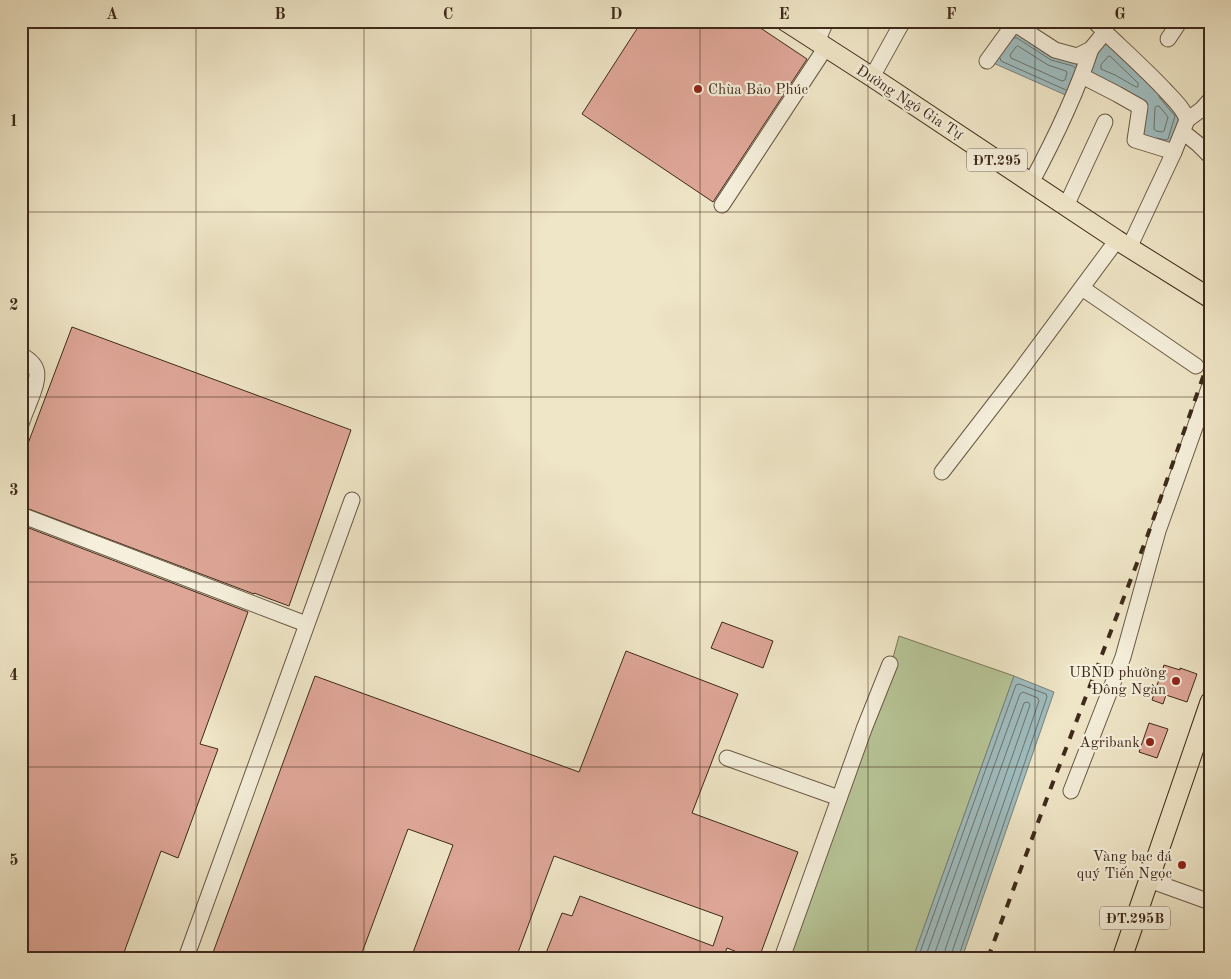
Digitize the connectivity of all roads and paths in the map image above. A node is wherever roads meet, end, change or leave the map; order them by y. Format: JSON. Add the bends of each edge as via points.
{"nodes":[{"id":1,"x":785,"y":21,"type":"edge"},
{"id":2,"x":826,"y":21,"type":"edge"},
{"id":3,"x":903,"y":21,"type":"edge"},
{"id":4,"x":1180,"y":21,"type":"edge"},
{"id":5,"x":1016,"y":23,"type":"edge"},
{"id":6,"x":1100,"y":26,"type":"edge"},
{"id":7,"x":1168,"y":39,"type":"dead end"},
{"id":8,"x":822,"y":44,"type":"junction"},
{"id":9,"x":1091,"y":49,"type":"junction"},
{"id":10,"x":987,"y":61,"type":"dead end"},
{"id":11,"x":1082,"y":76,"type":"junction"},
{"id":12,"x":872,"y":77,"type":"junction"},
{"id":13,"x":1210,"y":100,"type":"edge"},
{"id":14,"x":1105,"y":122,"type":"dead end"},
{"id":15,"x":1185,"y":126,"type":"junction"},
{"id":16,"x":1174,"y":152,"type":"junction"},
{"id":17,"x":1210,"y":156,"type":"edge"},
{"id":18,"x":1032,"y":183,"type":"junction"},
{"id":19,"x":722,"y":205,"type":"dead end"},
{"id":20,"x":1066,"y":206,"type":"junction"},
{"id":21,"x":1123,"y":244,"type":"junction"},
{"id":22,"x":1082,"y":288,"type":"junction"},
{"id":23,"x":1210,"y":298,"type":"edge"},
{"id":24,"x":21,"y":355,"type":"edge"},
{"id":25,"x":1196,"y":366,"type":"dead end"},
{"id":26,"x":1210,"y":385,"type":"edge"},
{"id":27,"x":21,"y":424,"type":"edge"},
{"id":28,"x":942,"y":472,"type":"dead end"},
{"id":29,"x":352,"y":500,"type":"dead end"},
{"id":30,"x":21,"y":516,"type":"edge"},
{"id":31,"x":306,"y":624,"type":"junction"},
{"id":32,"x":890,"y":664,"type":"dead end"},
{"id":33,"x":1210,"y":702,"type":"edge"},
{"id":34,"x":727,"y":758,"type":"dead end"},
{"id":35,"x":1071,"y":791,"type":"dead end"},
{"id":36,"x":839,"y":798,"type":"junction"},
{"id":37,"x":1149,"y":880,"type":"junction"},
{"id":38,"x":1210,"y":902,"type":"edge"},
{"id":39,"x":186,"y":958,"type":"edge"},
{"id":40,"x":782,"y":958,"type":"edge"},
{"id":41,"x":1122,"y":958,"type":"edge"}],
"edges":[{"from":1,"to":8,"type":"main road","name":"Đường Ngô Gia Tự","number":"ĐT.295"},
{"from":2,"to":8,"type":"street"},
{"from":3,"to":12,"type":"street"},
{"from":4,"to":7,"type":"street"},
{"from":5,"to":9,"type":"street","via":[[1055,50],[1077,56]]},
{"from":5,"to":10,"type":"street"},
{"from":6,"to":9,"type":"street"},
{"from":6,"to":15,"type":"street","via":[[1153,76],[1181,108],[1186,116]]},
{"from":8,"to":12,"type":"main road","name":"Đường Ngô Gia Tự","number":"ĐT.295"},
{"from":8,"to":19,"type":"street"},
{"from":9,"to":11,"type":"street"},
{"from":11,"to":16,"type":"street","via":[[1140,107],[1136,140]]},
{"from":11,"to":18,"type":"street"},
{"from":12,"to":18,"type":"main road","name":"Đường Ngô Gia Tự","number":"ĐT.295"},
{"from":13,"to":15,"type":"street"},
{"from":14,"to":20,"type":"street"},
{"from":15,"to":16,"type":"street"},
{"from":15,"to":17,"type":"street"},
{"from":16,"to":21,"type":"street"},
{"from":18,"to":20,"type":"main road","name":"Đường Ngô Gia Tự","number":"ĐT.295"},
{"from":20,"to":21,"type":"main road","name":"Đường Ngô Gia Tự","number":"ĐT.295"},
{"from":21,"to":22,"type":"street"},
{"from":21,"to":23,"type":"main road","name":"Đường Ngô Gia Tự","number":"ĐT.295"},
{"from":22,"to":25,"type":"street"},
{"from":22,"to":28,"type":"street"},
{"from":24,"to":27,"type":"street","via":[[30,359],[38,380]]},
{"from":26,"to":35,"type":"street","via":[[1158,531],[1123,657]]},
{"from":29,"to":31,"type":"street"},
{"from":30,"to":31,"type":"street"},
{"from":31,"to":39,"type":"street"},
{"from":32,"to":36,"type":"street"},
{"from":33,"to":37,"type":"main road","number":"ĐT.295B"},
{"from":34,"to":36,"type":"street"},
{"from":36,"to":40,"type":"street"},
{"from":37,"to":38,"type":"street"},
{"from":37,"to":41,"type":"main road","number":"ĐT.295B"}]}
